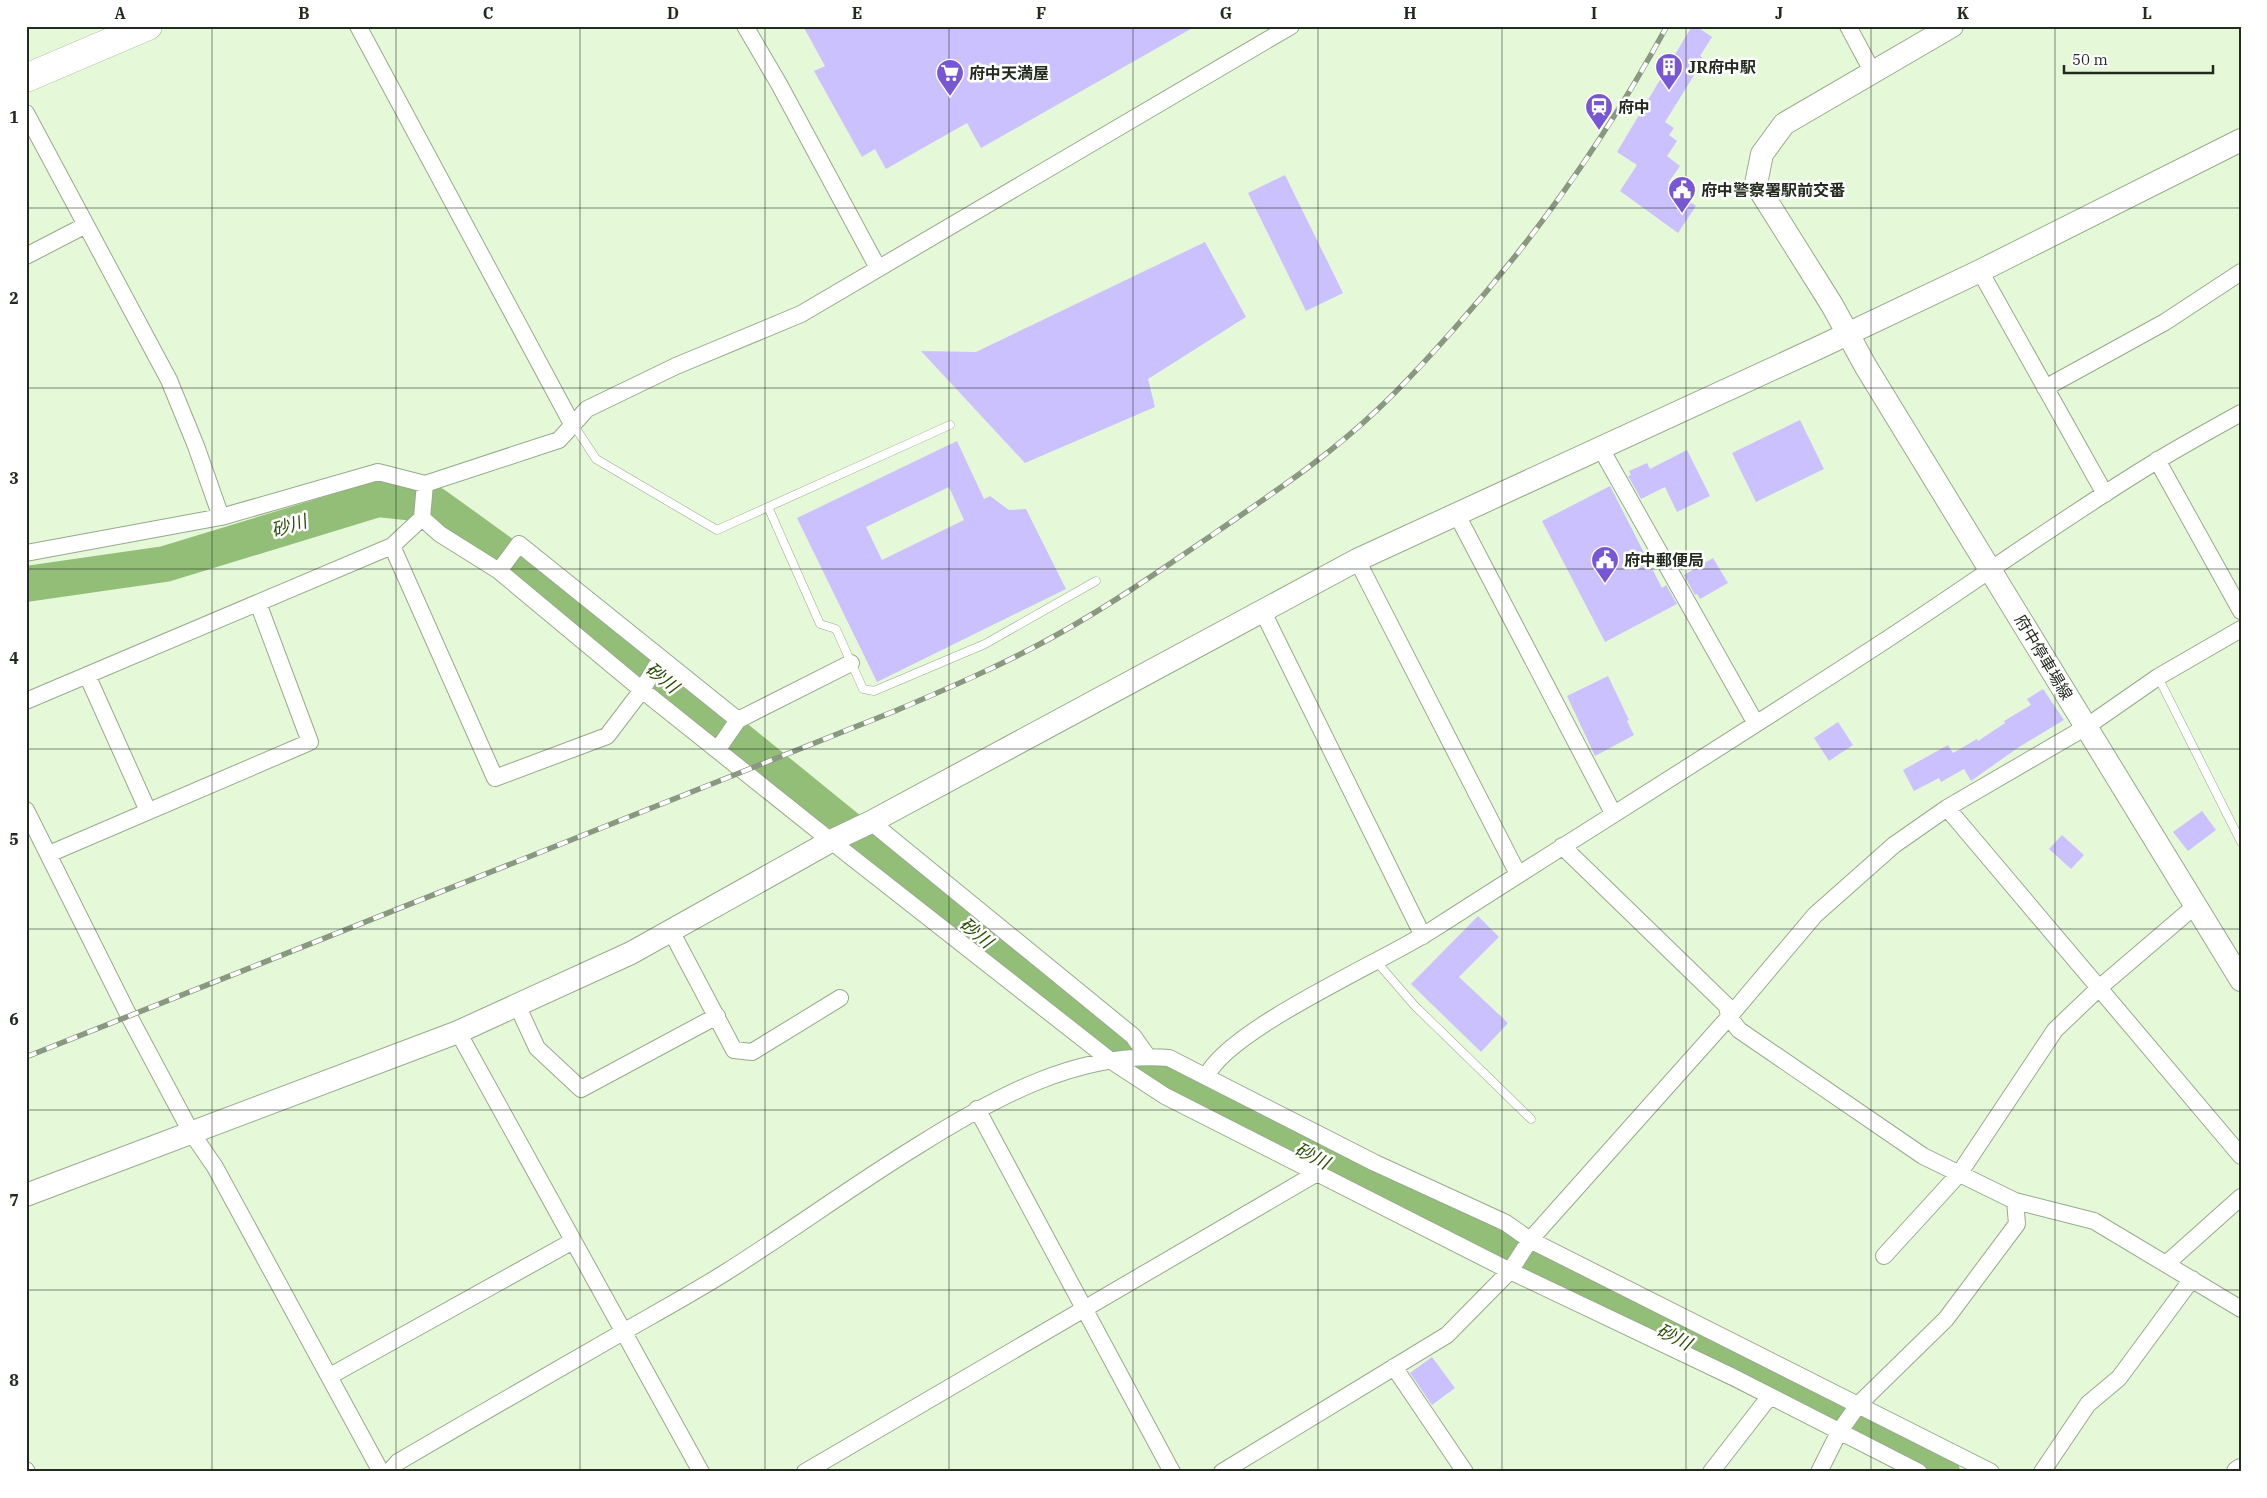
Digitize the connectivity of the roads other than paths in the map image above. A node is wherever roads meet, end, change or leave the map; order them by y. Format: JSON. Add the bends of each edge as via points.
{"nodes":[{"id":1,"x":148,"y":26,"type":"edge"},
{"id":2,"x":358,"y":26,"type":"edge"},
{"id":3,"x":745,"y":26,"type":"edge"},
{"id":4,"x":1292,"y":26,"type":"edge"},
{"id":5,"x":1848,"y":26,"type":"edge"},
{"id":6,"x":1952,"y":26,"type":"edge"},
{"id":7,"x":1872,"y":71,"type":"junction"},
{"id":8,"x":26,"y":78,"type":"edge"},
{"id":9,"x":26,"y":114,"type":"edge"},
{"id":10,"x":2241,"y":140,"type":"edge"},
{"id":11,"x":86,"y":225,"type":"junction"},
{"id":12,"x":26,"y":256,"type":"edge"},
{"id":13,"x":878,"y":268,"type":"junction"},
{"id":14,"x":1980,"y":271,"type":"junction"},
{"id":15,"x":2241,"y":272,"type":"edge"},
{"id":16,"x":1847,"y":334,"type":"junction"},
{"id":17,"x":2046,"y":388,"type":"junction"},
{"id":18,"x":2241,"y":413,"type":"edge"},
{"id":19,"x":572,"y":424,"type":"junction"},
{"id":20,"x":950,"y":425,"type":"dead end"},
{"id":21,"x":1600,"y":447,"type":"junction"},
{"id":22,"x":2157,"y":460,"type":"junction"},
{"id":23,"x":425,"y":484,"type":"junction"},
{"id":24,"x":2105,"y":494,"type":"junction"},
{"id":25,"x":768,"y":507,"type":"junction"},
{"id":26,"x":1456,"y":513,"type":"junction"},
{"id":27,"x":221,"y":517,"type":"junction"},
{"id":28,"x":422,"y":518,"type":"junction"},
{"id":29,"x":392,"y":546,"type":"junction"},
{"id":30,"x":26,"y":553,"type":"edge"},
{"id":31,"x":1357,"y":560,"type":"junction"},
{"id":32,"x":499,"y":571,"type":"junction"},
{"id":33,"x":1992,"y":571,"type":"junction"},
{"id":34,"x":1096,"y":581,"type":"dead end"},
{"id":35,"x":258,"y":603,"type":"junction"},
{"id":36,"x":1262,"y":610,"type":"junction"},
{"id":37,"x":2241,"y":611,"type":"edge"},
{"id":38,"x":2241,"y":630,"type":"edge"},
{"id":39,"x":662,"y":658,"type":"junction"},
{"id":40,"x":851,"y":663,"type":"junction"},
{"id":41,"x":87,"y":676,"type":"junction"},
{"id":42,"x":2158,"y":677,"type":"junction"},
{"id":43,"x":642,"y":690,"type":"junction"},
{"id":44,"x":26,"y":701,"type":"edge"},
{"id":45,"x":738,"y":720,"type":"junction"},
{"id":46,"x":1755,"y":722,"type":"junction"},
{"id":47,"x":2086,"y":727,"type":"junction"},
{"id":48,"x":718,"y":749,"type":"junction"},
{"id":49,"x":1947,"y":808,"type":"junction"},
{"id":50,"x":26,"y":810,"type":"edge"},
{"id":51,"x":148,"y":811,"type":"junction"},
{"id":52,"x":1613,"y":813,"type":"junction"},
{"id":53,"x":871,"y":822,"type":"junction"},
{"id":54,"x":831,"y":841,"type":"junction"},
{"id":55,"x":2241,"y":842,"type":"edge"},
{"id":56,"x":1562,"y":846,"type":"junction"},
{"id":57,"x":49,"y":854,"type":"junction"},
{"id":58,"x":1518,"y":874,"type":"junction"},
{"id":59,"x":2196,"y":906,"type":"junction"},
{"id":60,"x":671,"y":931,"type":"junction"},
{"id":61,"x":1423,"y":936,"type":"junction"},
{"id":62,"x":1376,"y":962,"type":"junction"},
{"id":63,"x":2241,"y":980,"type":"edge"},
{"id":64,"x":2099,"y":988,"type":"junction"},
{"id":65,"x":840,"y":998,"type":"dead end"},
{"id":66,"x":517,"y":1005,"type":"junction"},
{"id":67,"x":716,"y":1016,"type":"junction"},
{"id":68,"x":1728,"y":1017,"type":"junction"},
{"id":69,"x":458,"y":1032,"type":"junction"},
{"id":70,"x":1148,"y":1057,"type":"junction"},
{"id":71,"x":1110,"y":1060,"type":"junction"},
{"id":72,"x":1206,"y":1077,"type":"junction"},
{"id":73,"x":976,"y":1109,"type":"junction"},
{"id":74,"x":1531,"y":1119,"type":"dead end"},
{"id":75,"x":191,"y":1132,"type":"junction"},
{"id":76,"x":2241,"y":1156,"type":"edge"},
{"id":77,"x":1317,"y":1173,"type":"junction"},
{"id":78,"x":1959,"y":1174,"type":"junction"},
{"id":79,"x":26,"y":1195,"type":"edge"},
{"id":80,"x":2241,"y":1197,"type":"edge"},
{"id":81,"x":2015,"y":1201,"type":"junction"},
{"id":82,"x":1530,"y":1240,"type":"junction"},
{"id":83,"x":573,"y":1241,"type":"junction"},
{"id":84,"x":1884,"y":1256,"type":"dead end"},
{"id":85,"x":2166,"y":1264,"type":"junction"},
{"id":86,"x":1510,"y":1271,"type":"junction"},
{"id":87,"x":2192,"y":1280,"type":"junction"},
{"id":88,"x":1086,"y":1308,"type":"junction"},
{"id":89,"x":2241,"y":1309,"type":"edge"},
{"id":90,"x":623,"y":1332,"type":"junction"},
{"id":91,"x":1394,"y":1367,"type":"junction"},
{"id":92,"x":330,"y":1376,"type":"junction"},
{"id":93,"x":1770,"y":1396,"type":"junction"},
{"id":94,"x":1860,"y":1404,"type":"junction"},
{"id":95,"x":1839,"y":1432,"type":"junction"},
{"id":96,"x":382,"y":1472,"type":"edge"},
{"id":97,"x":389,"y":1472,"type":"edge"},
{"id":98,"x":700,"y":1472,"type":"edge"},
{"id":99,"x":805,"y":1472,"type":"edge"},
{"id":100,"x":1172,"y":1472,"type":"edge"},
{"id":101,"x":1222,"y":1472,"type":"edge"},
{"id":102,"x":1465,"y":1472,"type":"edge"},
{"id":103,"x":1711,"y":1472,"type":"edge"},
{"id":104,"x":1819,"y":1472,"type":"edge"},
{"id":105,"x":1919,"y":1472,"type":"edge"},
{"id":106,"x":1991,"y":1472,"type":"edge"},
{"id":107,"x":2042,"y":1472,"type":"edge"}],
"edges":[{"from":1,"to":8,"type":"highway"},
{"from":2,"to":19,"type":"street"},
{"from":3,"to":13,"type":"street"},
{"from":4,"to":13,"type":"street"},
{"from":5,"to":7,"type":"street"},
{"from":6,"to":7,"type":"street","name":"府中停車場線"},
{"from":7,"to":16,"type":"street","name":"府中停車場線","via":[[1784,124],[1762,154],[1756,184]]},
{"from":9,"to":11,"type":"street"},
{"from":10,"to":14,"type":"street"},
{"from":11,"to":12,"type":"street"},
{"from":11,"to":27,"type":"street","via":[[169,380]]},
{"from":13,"to":19,"type":"street","via":[[801,314],[676,366],[588,409]]},
{"from":14,"to":16,"type":"street"},
{"from":14,"to":17,"type":"street"},
{"from":15,"to":17,"type":"street","via":[[2165,322]]},
{"from":16,"to":21,"type":"street"},
{"from":16,"to":33,"type":"street","name":"府中停車場線"},
{"from":17,"to":24,"type":"street"},
{"from":18,"to":22,"type":"street"},
{"from":19,"to":23,"type":"street","via":[[559,440]]},
{"from":19,"to":25,"type":"lane","via":[[596,458],[717,530]]},
{"from":20,"to":25,"type":"lane"},
{"from":21,"to":26,"type":"street"},
{"from":21,"to":46,"type":"street"},
{"from":22,"to":24,"type":"street"},
{"from":22,"to":37,"type":"street"},
{"from":23,"to":27,"type":"street","via":[[378,472]]},
{"from":23,"to":28,"type":"street"},
{"from":24,"to":33,"type":"street"},
{"from":25,"to":40,"type":"lane","via":[[820,624],[836,629]]},
{"from":26,"to":31,"type":"street"},
{"from":26,"to":52,"type":"street"},
{"from":27,"to":30,"type":"street"},
{"from":28,"to":29,"type":"street"},
{"from":28,"to":32,"type":"street","via":[[440,534]]},
{"from":29,"to":35,"type":"street"},
{"from":29,"to":43,"type":"street","via":[[495,778],[607,736]]},
{"from":31,"to":36,"type":"street"},
{"from":31,"to":58,"type":"street"},
{"from":32,"to":39,"type":"street","via":[[519,544]]},
{"from":32,"to":43,"type":"street"},
{"from":33,"to":46,"type":"street"},
{"from":33,"to":47,"type":"street","name":"府中停車場線"},
{"from":34,"to":40,"type":"lane","via":[[985,644],[874,691],[863,689]]},
{"from":35,"to":41,"type":"street"},
{"from":35,"to":51,"type":"street","via":[[310,742]]},
{"from":36,"to":53,"type":"street"},
{"from":36,"to":61,"type":"street"},
{"from":38,"to":42,"type":"street"},
{"from":39,"to":43,"type":"street"},
{"from":39,"to":45,"type":"street"},
{"from":40,"to":45,"type":"street"},
{"from":41,"to":44,"type":"street"},
{"from":41,"to":51,"type":"street"},
{"from":42,"to":47,"type":"street"},
{"from":42,"to":55,"type":"lane"},
{"from":43,"to":48,"type":"street"},
{"from":45,"to":48,"type":"street"},
{"from":46,"to":52,"type":"street"},
{"from":47,"to":49,"type":"street"},
{"from":47,"to":59,"type":"street","name":"府中停車場線"},
{"from":48,"to":54,"type":"street"},
{"from":49,"to":64,"type":"street"},
{"from":49,"to":68,"type":"street","via":[[1894,845],[1816,916]]},
{"from":50,"to":57,"type":"street"},
{"from":51,"to":57,"type":"street"},
{"from":52,"to":56,"type":"street"},
{"from":53,"to":54,"type":"street"},
{"from":53,"to":70,"type":"street","via":[[1133,1036]]},
{"from":54,"to":60,"type":"street"},
{"from":54,"to":71,"type":"street"},
{"from":56,"to":58,"type":"street"},
{"from":56,"to":68,"type":"street","via":[[1727,1006]]},
{"from":57,"to":75,"type":"street"},
{"from":58,"to":61,"type":"street"},
{"from":59,"to":63,"type":"street","name":"府中停車場線"},
{"from":59,"to":64,"type":"street"},
{"from":60,"to":66,"type":"street","via":[[631,953]]},
{"from":60,"to":67,"type":"street"},
{"from":61,"to":62,"type":"street"},
{"from":62,"to":72,"type":"street","via":[[1263,1024],[1212,1065]]},
{"from":62,"to":74,"type":"lane","via":[[1414,1005]]},
{"from":64,"to":76,"type":"street"},
{"from":64,"to":78,"type":"street","via":[[2055,1030]]},
{"from":65,"to":67,"type":"street","via":[[752,1052],[734,1050]]},
{"from":66,"to":67,"type":"street","via":[[537,1048],[581,1089]]},
{"from":66,"to":69,"type":"street"},
{"from":68,"to":78,"type":"street","via":[[1739,1030],[1923,1156]]},
{"from":68,"to":82,"type":"street"},
{"from":69,"to":75,"type":"street"},
{"from":69,"to":83,"type":"street"},
{"from":70,"to":71,"type":"street"},
{"from":70,"to":72,"type":"street","via":[[1169,1058]]},
{"from":71,"to":73,"type":"street","via":[[1017,1089]]},
{"from":71,"to":77,"type":"street","via":[[1166,1096]]},
{"from":72,"to":82,"type":"street","via":[[1375,1163],[1506,1223]]},
{"from":73,"to":88,"type":"street"},
{"from":73,"to":90,"type":"street","via":[[857,1183],[724,1274]]},
{"from":75,"to":79,"type":"street"},
{"from":75,"to":92,"type":"street","via":[[215,1167]]},
{"from":77,"to":86,"type":"street"},
{"from":77,"to":88,"type":"street"},
{"from":78,"to":81,"type":"street"},
{"from":78,"to":84,"type":"street"},
{"from":80,"to":85,"type":"street"},
{"from":81,"to":85,"type":"street","via":[[2094,1221]]},
{"from":81,"to":94,"type":"street","via":[[2017,1224],[1946,1319]]},
{"from":82,"to":86,"type":"street"},
{"from":82,"to":94,"type":"street"},
{"from":83,"to":90,"type":"street"},
{"from":83,"to":92,"type":"street"},
{"from":85,"to":87,"type":"street"},
{"from":86,"to":91,"type":"street","via":[[1447,1335]]},
{"from":86,"to":93,"type":"street"},
{"from":87,"to":89,"type":"street"},
{"from":87,"to":107,"type":"street","via":[[2119,1378],[2088,1404]]},
{"from":88,"to":99,"type":"street"},
{"from":88,"to":100,"type":"street"},
{"from":90,"to":97,"type":"street","via":[[398,1462]]},
{"from":90,"to":98,"type":"street"},
{"from":91,"to":101,"type":"street"},
{"from":91,"to":102,"type":"street"},
{"from":92,"to":96,"type":"street"},
{"from":93,"to":95,"type":"street"},
{"from":93,"to":103,"type":"street"},
{"from":94,"to":95,"type":"street"},
{"from":94,"to":106,"type":"street"},
{"from":95,"to":104,"type":"street"},
{"from":95,"to":105,"type":"street"}]}
